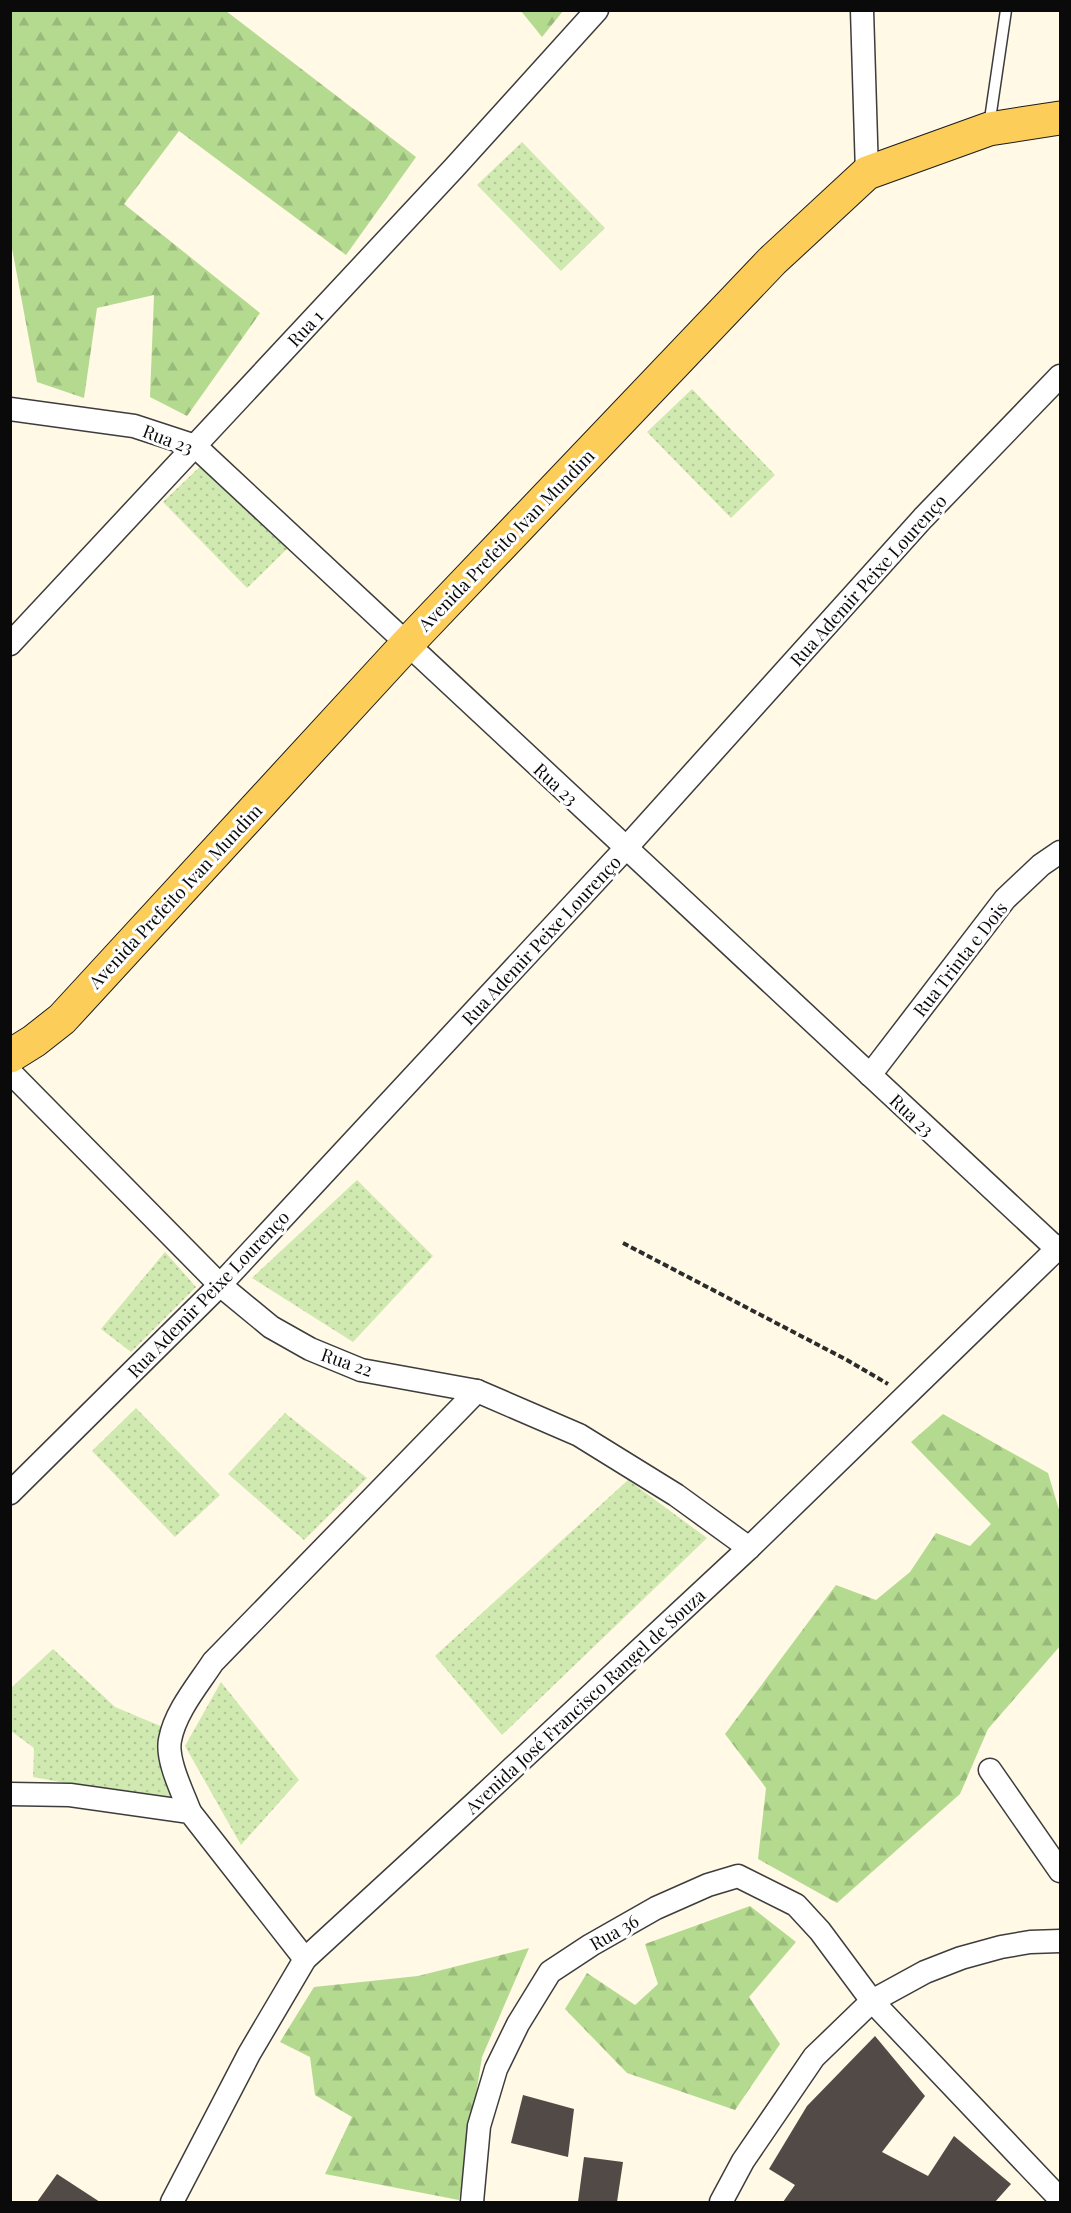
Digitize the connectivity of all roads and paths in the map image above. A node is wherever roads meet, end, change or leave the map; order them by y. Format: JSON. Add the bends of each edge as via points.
{"nodes":[{"id":1,"x":597,"y":10,"type":"edge"},
{"id":2,"x":862,"y":10,"type":"edge"},
{"id":3,"x":1006,"y":10,"type":"edge"},
{"id":4,"x":1060,"y":118,"type":"edge"},
{"id":5,"x":988,"y":129,"type":"junction"},
{"id":6,"x":867,"y":173,"type":"junction"},
{"id":7,"x":1060,"y":376,"type":"edge"},
{"id":8,"x":10,"y":409,"type":"edge"},
{"id":9,"x":195,"y":446,"type":"junction"},
{"id":10,"x":10,"y":644,"type":"edge"},
{"id":11,"x":407,"y":644,"type":"junction"},
{"id":12,"x":626,"y":848,"type":"junction"},
{"id":13,"x":1060,"y":852,"type":"edge"},
{"id":14,"x":10,"y":1056,"type":"edge"},
{"id":15,"x":10,"y":1072,"type":"edge"},
{"id":16,"x":870,"y":1075,"type":"junction"},
{"id":17,"x":623,"y":1243,"type":"dead end"},
{"id":18,"x":1059,"y":1248,"type":"edge"},
{"id":19,"x":220,"y":1285,"type":"junction"},
{"id":20,"x":477,"y":1391,"type":"junction"},
{"id":21,"x":906,"y":1395,"type":"junction"},
{"id":22,"x":10,"y":1493,"type":"edge"},
{"id":23,"x":749,"y":1548,"type":"junction"},
{"id":24,"x":990,"y":1770,"type":"dead end"},
{"id":25,"x":10,"y":1794,"type":"edge"},
{"id":26,"x":190,"y":1812,"type":"junction"},
{"id":27,"x":1060,"y":1871,"type":"edge"},
{"id":28,"x":1060,"y":1941,"type":"edge"},
{"id":29,"x":305,"y":1959,"type":"junction"},
{"id":30,"x":872,"y":2001,"type":"junction"},
{"id":31,"x":1060,"y":2199,"type":"edge"},
{"id":32,"x":172,"y":2202,"type":"edge"},
{"id":33,"x":472,"y":2202,"type":"edge"},
{"id":34,"x":721,"y":2202,"type":"edge"}],
"edges":[{"from":1,"to":9,"type":"street","name":"Rua 1"},
{"from":2,"to":6,"type":"street"},
{"from":3,"to":5,"type":"lane"},
{"from":4,"to":5,"type":"main road","name":"Avenida Prefeito Ivan Mundim"},
{"from":5,"to":6,"type":"main road","name":"Avenida Prefeito Ivan Mundim"},
{"from":6,"to":11,"type":"main road","name":"Avenida Prefeito Ivan Mundim","via":[[772,261]]},
{"from":7,"to":12,"type":"street","name":"Rua Ademir Peixe Lourenço","via":[[923,518]]},
{"from":8,"to":9,"type":"street","name":"Rua 23","via":[[134,426]]},
{"from":9,"to":10,"type":"street","name":"Rua 1"},
{"from":9,"to":11,"type":"street","name":"Rua 23"},
{"from":11,"to":12,"type":"street","name":"Rua 23"},
{"from":11,"to":14,"type":"main road","name":"Avenida Prefeito Ivan Mundim","via":[[62,1019]]},
{"from":12,"to":16,"type":"street","name":"Rua 23"},
{"from":12,"to":19,"type":"street","name":"Rua Ademir Peixe Lourenço"},
{"from":13,"to":16,"type":"street","name":"Rua Trinta e Dois","via":[[1005,899]]},
{"from":15,"to":19,"type":"street","name":"Rua 22"},
{"from":16,"to":18,"type":"street","name":"Rua 23"},
{"from":17,"to":21,"type":"path"},
{"from":18,"to":21,"type":"street","name":"Avenida José Francisco Rangel de Souza"},
{"from":19,"to":20,"type":"street","name":"Rua 22","via":[[271,1327],[310,1349],[361,1370]]},
{"from":19,"to":22,"type":"street","name":"Rua Ademir Peixe Lourenço"},
{"from":20,"to":23,"type":"street","name":"Rua 22","via":[[579,1435],[676,1495]]},
{"from":20,"to":26,"type":"street","via":[[213,1662],[181,1713],[170,1741],[172,1764]]},
{"from":21,"to":23,"type":"street","name":"Avenida José Francisco Rangel de Souza"},
{"from":23,"to":29,"type":"street","name":"Avenida José Francisco Rangel de Souza"},
{"from":24,"to":27,"type":"street"},
{"from":25,"to":26,"type":"street","via":[[70,1795]]},
{"from":26,"to":29,"type":"street"},
{"from":28,"to":30,"type":"street","via":[[1030,1942],[961,1958],[925,1972]]},
{"from":29,"to":32,"type":"street","name":"Avenida José Francisco Rangel de Souza","via":[[249,2054]]},
{"from":30,"to":31,"type":"street","name":"Rua 36"},
{"from":30,"to":33,"type":"street","name":"Rua 36","via":[[796,1905],[738,1876],[656,1908],[550,1972],[539,1989],[496,2069],[479,2126]]},
{"from":30,"to":34,"type":"street","via":[[814,2057],[743,2161]]}]}
